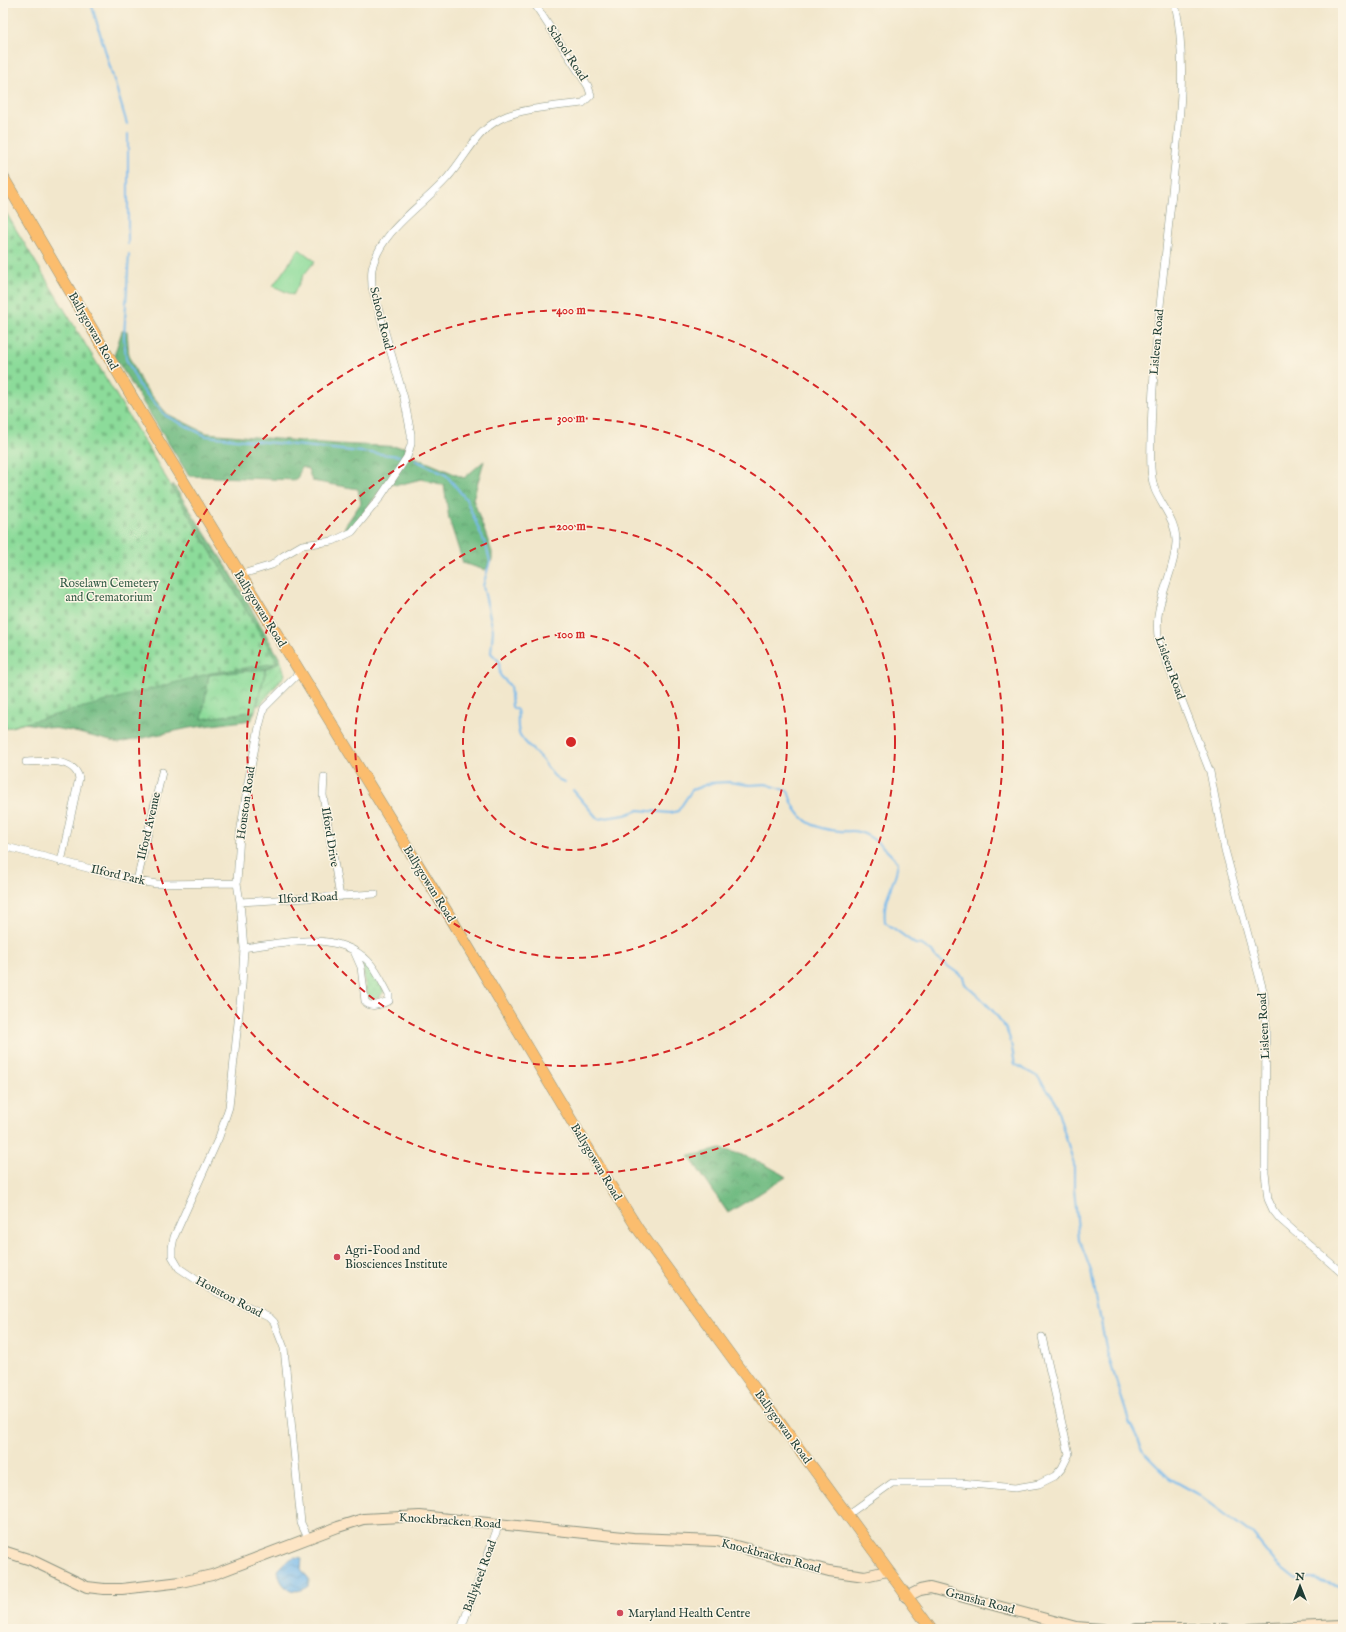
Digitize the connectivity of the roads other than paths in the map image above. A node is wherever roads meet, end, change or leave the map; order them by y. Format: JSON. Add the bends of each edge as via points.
{"nodes":[{"id":1,"x":534,"y":3,"type":"edge"},
{"id":2,"x":1175,"y":3,"type":"edge"},
{"id":3,"x":3,"y":177,"type":"edge"},
{"id":4,"x":239,"y":575,"type":"junction"},
{"id":5,"x":299,"y":672,"type":"junction"},
{"id":6,"x":26,"y":762,"type":"dead end"},
{"id":7,"x":162,"y":772,"type":"dead end"},
{"id":8,"x":324,"y":777,"type":"dead end"},
{"id":9,"x":3,"y":846,"type":"edge"},
{"id":10,"x":60,"y":862,"type":"junction"},
{"id":11,"x":137,"y":881,"type":"junction"},
{"id":12,"x":237,"y":883,"type":"junction"},
{"id":13,"x":375,"y":894,"type":"dead end"},
{"id":14,"x":340,"y":897,"type":"junction"},
{"id":15,"x":240,"y":902,"type":"junction"},
{"id":16,"x":244,"y":948,"type":"junction"},
{"id":17,"x":354,"y":951,"type":"junction"},
{"id":18,"x":1343,"y":1274,"type":"edge"},
{"id":19,"x":1042,"y":1337,"type":"dead end"},
{"id":20,"x":846,"y":1516,"type":"junction"},
{"id":21,"x":499,"y":1524,"type":"junction"},
{"id":22,"x":308,"y":1538,"type":"junction"},
{"id":23,"x":3,"y":1551,"type":"edge"},
{"id":24,"x":887,"y":1571,"type":"junction"},
{"id":25,"x":906,"y":1597,"type":"junction"},
{"id":26,"x":1343,"y":1625,"type":"edge"},
{"id":27,"x":461,"y":1629,"type":"edge"},
{"id":28,"x":931,"y":1629,"type":"edge"},
{"id":29,"x":1102,"y":1629,"type":"edge"},
{"id":30,"x":1136,"y":1629,"type":"edge"},
{"id":31,"x":1226,"y":1629,"type":"edge"},
{"id":32,"x":1249,"y":1629,"type":"edge"}],
"edges":[{"from":1,"to":4,"type":"street","name":"School Road","via":[[588,86],[591,95],[588,100],[583,103],[517,113],[502,117],[489,125],[479,134],[448,178],[388,237],[372,270],[372,287],[404,398],[411,434],[407,457],[379,499],[352,532],[333,541],[302,545],[272,565]]},
{"from":2,"to":18,"type":"street","name":"Lisleen Road","via":[[1181,78],[1177,145],[1158,320],[1151,460],[1155,490],[1173,522],[1176,542],[1159,608],[1157,629],[1159,642],[1210,772],[1225,850],[1264,994],[1265,1173],[1268,1200],[1280,1219]]},
{"from":3,"to":4,"type":"main road","name":"Ballygowan Road"},
{"from":4,"to":5,"type":"main road","name":"Ballygowan Road"},
{"from":5,"to":12,"type":"street","name":"Houston Road","via":[[275,695],[261,716],[240,834]]},
{"from":5,"to":20,"type":"main road","name":"Ballygowan Road","via":[[455,926],[606,1180],[634,1223]]},
{"from":6,"to":10,"type":"street","via":[[56,762],[71,766],[78,773]]},
{"from":7,"to":11,"type":"street","name":"Ilford Avenue"},
{"from":8,"to":14,"type":"street","name":"Ilford Drive","via":[[323,795]]},
{"from":9,"to":10,"type":"street","name":"Ilford Park"},
{"from":10,"to":11,"type":"street","name":"Ilford Park"},
{"from":11,"to":12,"type":"street","name":"Ilford Park","via":[[157,884]]},
{"from":12,"to":15,"type":"street","name":"Houston Road"},
{"from":13,"to":14,"type":"street","name":"Ilford Road"},
{"from":14,"to":15,"type":"street","name":"Ilford Road"},
{"from":15,"to":16,"type":"street","name":"Houston Road"},
{"from":16,"to":17,"type":"street","via":[[282,942],[318,942],[343,944]]},
{"from":16,"to":22,"type":"street","name":"Houston Road","via":[[229,1107],[219,1136],[174,1237],[172,1256],[178,1268],[210,1289],[274,1322],[284,1348],[301,1523]]},
{"from":17,"to":17,"type":"street","via":[[368,961],[389,995],[389,1000],[372,1006],[365,1001],[361,967]]},
{"from":19,"to":20,"type":"street","via":[[1069,1454],[1055,1476],[1041,1484],[1015,1488],[961,1483],[892,1483]]},
{"from":20,"to":24,"type":"main road","name":"Ballygowan Road"},
{"from":21,"to":22,"type":"street","name":"Knockbracken Road","via":[[396,1516],[363,1519]]},
{"from":21,"to":24,"type":"street","name":"Knockbracken Road","via":[[633,1538],[717,1541],[829,1571],[865,1576]]},
{"from":21,"to":27,"type":"street","name":"Ballykeel Road"},
{"from":22,"to":23,"type":"street","name":"Knockbracken Road","via":[[212,1575],[181,1582],[122,1589],[87,1587],[31,1560]]},
{"from":24,"to":25,"type":"main road","name":"Ballygowan Road"},
{"from":25,"to":28,"type":"main road","name":"Ballygowan Road"},
{"from":25,"to":29,"type":"street","name":"Gransha Road","via":[[930,1588],[1076,1627]]},
{"from":26,"to":32,"type":"street"},
{"from":30,"to":31,"type":"street"}]}
